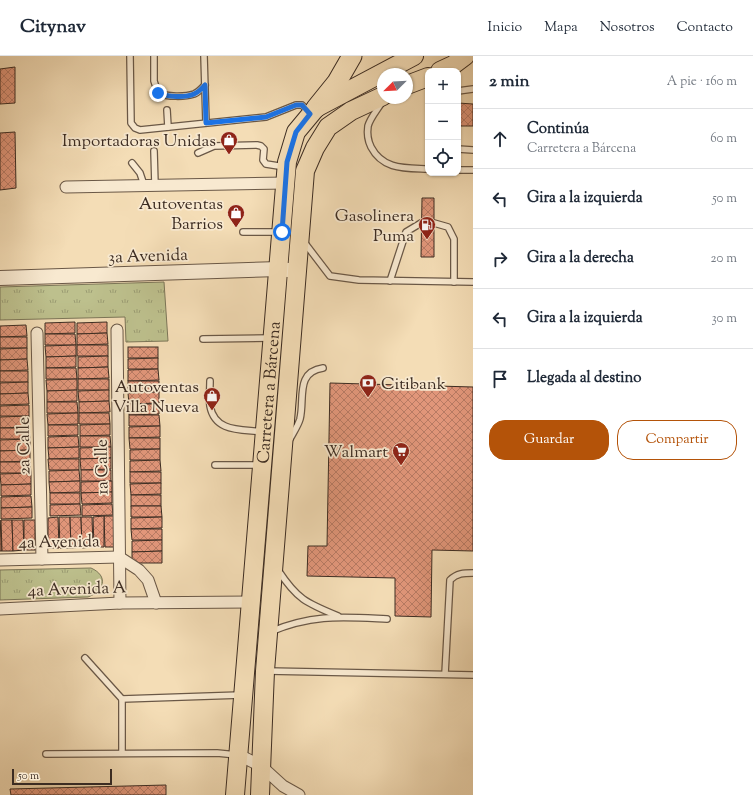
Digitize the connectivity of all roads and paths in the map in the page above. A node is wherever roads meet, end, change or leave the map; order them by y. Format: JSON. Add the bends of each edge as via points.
{"nodes":[{"id":1,"x":130,"y":56,"type":"edge"},
{"id":2,"x":154,"y":56,"type":"edge"},
{"id":3,"x":204,"y":56,"type":"edge"},
{"id":4,"x":352,"y":56,"type":"edge"},
{"id":5,"x":414,"y":56,"type":"edge"},
{"id":6,"x":464,"y":56,"type":"edge"},
{"id":7,"x":446,"y":68,"type":"edge"},
{"id":8,"x":425,"y":78,"type":"edge"},
{"id":9,"x":413,"y":83,"type":"edge"},
{"id":10,"x":205,"y":85,"type":"junction"},
{"id":11,"x":473,"y":90,"type":"edge"},
{"id":12,"x":461,"y":91,"type":"edge"},
{"id":13,"x":377,"y":100,"type":"edge"},
{"id":14,"x":380,"y":104,"type":"edge"},
{"id":15,"x":167,"y":110,"type":"dead end"},
{"id":16,"x":313,"y":111,"type":"junction"},
{"id":17,"x":206,"y":123,"type":"junction"},
{"id":18,"x":168,"y":127,"type":"junction"},
{"id":19,"x":461,"y":149,"type":"edge"},
{"id":20,"x":473,"y":150,"type":"edge"},
{"id":21,"x":154,"y":151,"type":"dead end"},
{"id":22,"x":198,"y":153,"type":"dead end"},
{"id":23,"x":132,"y":163,"type":"dead end"},
{"id":24,"x":425,"y":169,"type":"edge"},
{"id":25,"x":461,"y":170,"type":"edge"},
{"id":26,"x":473,"y":170,"type":"edge"},
{"id":27,"x":286,"y":175,"type":"junction"},
{"id":28,"x":144,"y":185,"type":"junction"},
{"id":29,"x":155,"y":185,"type":"junction"},
{"id":30,"x":66,"y":187,"type":"dead end"},
{"id":31,"x":421,"y":223,"type":"dead end"},
{"id":32,"x":434,"y":223,"type":"dead end"},
{"id":33,"x":242,"y":232,"type":"dead end"},
{"id":34,"x":282,"y":232,"type":"junction"},
{"id":35,"x":300,"y":237,"type":"junction"},
{"id":36,"x":279,"y":269,"type":"junction"},
{"id":37,"x":297,"y":271,"type":"junction"},
{"id":38,"x":0,"y":278,"type":"edge"},
{"id":39,"x":390,"y":280,"type":"junction"},
{"id":40,"x":454,"y":282,"type":"junction"},
{"id":41,"x":473,"y":282,"type":"edge"},
{"id":42,"x":117,"y":330,"type":"dead end"},
{"id":43,"x":38,"y":333,"type":"dead end"},
{"id":44,"x":274,"y":338,"type":"junction"},
{"id":45,"x":203,"y":339,"type":"dead end"},
{"id":46,"x":323,"y":368,"type":"dead end"},
{"id":47,"x":210,"y":381,"type":"dead end"},
{"id":48,"x":266,"y":432,"type":"junction"},
{"id":49,"x":282,"y":456,"type":"junction"},
{"id":50,"x":215,"y":465,"type":"dead end"},
{"id":51,"x":263,"y":466,"type":"junction"},
{"id":52,"x":119,"y":557,"type":"junction"},
{"id":53,"x":42,"y":559,"type":"junction"},
{"id":54,"x":0,"y":560,"type":"edge"},
{"id":55,"x":274,"y":564,"type":"junction"},
{"id":56,"x":473,"y":573,"type":"edge"},
{"id":57,"x":251,"y":602,"type":"junction"},
{"id":58,"x":120,"y":603,"type":"junction"},
{"id":59,"x":156,"y":603,"type":"junction"},
{"id":60,"x":0,"y":609,"type":"edge"},
{"id":61,"x":340,"y":616,"type":"junction"},
{"id":62,"x":387,"y":619,"type":"dead end"},
{"id":63,"x":268,"y":633,"type":"junction"},
{"id":64,"x":84,"y":658,"type":"dead end"},
{"id":65,"x":265,"y":671,"type":"junction"},
{"id":66,"x":446,"y":674,"type":"junction"},
{"id":67,"x":473,"y":675,"type":"edge"},
{"id":68,"x":244,"y":695,"type":"junction"},
{"id":69,"x":122,"y":699,"type":"junction"},
{"id":70,"x":122,"y":753,"type":"junction"},
{"id":71,"x":46,"y":754,"type":"dead end"},
{"id":72,"x":239,"y":755,"type":"junction"},
{"id":73,"x":261,"y":766,"type":"junction"},
{"id":74,"x":238,"y":792,"type":"edge"},
{"id":75,"x":260,"y":795,"type":"edge"},
{"id":76,"x":299,"y":795,"type":"edge"}],
"edges":[{"from":1,"to":18,"type":"lane","via":[[131,124],[140,130]]},
{"from":2,"to":10,"type":"lane","via":[[154,82],[158,93],[165,96],[193,94]]},
{"from":3,"to":10,"type":"lane"},
{"from":4,"to":16,"type":"highway","via":[[337,82]]},
{"from":5,"to":16,"type":"main road","name":"Carretera a Bárcena"},
{"from":6,"to":7,"type":"main road"},
{"from":8,"to":9,"type":"main road"},
{"from":10,"to":17,"type":"lane"},
{"from":11,"to":12,"type":"lane"},
{"from":13,"to":35,"type":"main road","name":"Carretera a Bárcena","via":[[351,111],[328,127],[315,148],[305,171]]},
{"from":14,"to":24,"type":"lane","via":[[368,125],[367,135],[374,153],[389,166]]},
{"from":15,"to":18,"type":"lane"},
{"from":16,"to":17,"type":"lane","via":[[296,105],[266,117]]},
{"from":16,"to":27,"type":"main road","name":"Carretera a Bárcena","via":[[296,132]]},
{"from":17,"to":18,"type":"lane"},
{"from":19,"to":20,"type":"lane"},
{"from":21,"to":29,"type":"lane"},
{"from":22,"to":27,"type":"lane","via":[[214,146],[261,146],[264,149],[263,160],[266,164]]},
{"from":23,"to":28,"type":"lane","via":[[140,173]]},
{"from":25,"to":26,"type":"lane"},
{"from":27,"to":29,"type":"street"},
{"from":27,"to":34,"type":"main road","name":"Carretera a Bárcena"},
{"from":28,"to":29,"type":"street"},
{"from":28,"to":30,"type":"street"},
{"from":31,"to":39,"type":"lane","via":[[406,232]]},
{"from":32,"to":40,"type":"lane","via":[[448,227],[454,239]]},
{"from":33,"to":34,"type":"lane"},
{"from":34,"to":36,"type":"main road","name":"Carretera a Bárcena"},
{"from":35,"to":37,"type":"main road","name":"Carretera a Bárcena"},
{"from":35,"to":39,"type":"lane","via":[[330,276],[359,280]]},
{"from":36,"to":37,"type":"street","name":"3a Avenida"},
{"from":36,"to":38,"type":"street","name":"3a Avenida"},
{"from":36,"to":44,"type":"main road","name":"Carretera a Bárcena"},
{"from":37,"to":49,"type":"main road","name":"Carretera a Bárcena"},
{"from":39,"to":40,"type":"lane"},
{"from":40,"to":41,"type":"lane"},
{"from":42,"to":52,"type":"street","name":"1a Calle"},
{"from":43,"to":53,"type":"street","name":"2a Calle"},
{"from":44,"to":45,"type":"lane"},
{"from":44,"to":48,"type":"main road","name":"Carretera a Bárcena"},
{"from":46,"to":49,"type":"lane","via":[[309,374],[303,383],[300,419]]},
{"from":47,"to":48,"type":"lane","via":[[210,404],[217,422],[226,427]]},
{"from":48,"to":51,"type":"main road","name":"Carretera a Bárcena"},
{"from":49,"to":55,"type":"main road","name":"Carretera a Bárcena"},
{"from":50,"to":51,"type":"lane"},
{"from":51,"to":57,"type":"main road","name":"Carretera a Bárcena"},
{"from":52,"to":53,"type":"street","name":"4a Avenida"},
{"from":52,"to":58,"type":"street","name":"1a Calle"},
{"from":52,"to":59,"type":"street","name":"4a Avenida A","via":[[139,570],[148,580]]},
{"from":53,"to":54,"type":"street","name":"4a Avenida"},
{"from":55,"to":61,"type":"lane","via":[[288,586],[299,596],[314,606]]},
{"from":55,"to":63,"type":"main road","name":"Carretera a Bárcena"},
{"from":56,"to":66,"type":"lane","via":[[454,576],[450,580]]},
{"from":57,"to":59,"type":"street","name":"4a Avenida A"},
{"from":57,"to":68,"type":"main road","name":"Carretera a Bárcena"},
{"from":58,"to":59,"type":"street","name":"4a Avenida A"},
{"from":58,"to":60,"type":"street","name":"4a Avenida A"},
{"from":61,"to":62,"type":"lane"},
{"from":61,"to":63,"type":"lane","via":[[303,621]]},
{"from":63,"to":65,"type":"main road","name":"Carretera a Bárcena"},
{"from":64,"to":69,"type":"lane"},
{"from":65,"to":66,"type":"lane"},
{"from":65,"to":73,"type":"main road","name":"Carretera a Bárcena"},
{"from":66,"to":67,"type":"lane"},
{"from":68,"to":69,"type":"lane"},
{"from":68,"to":72,"type":"main road","name":"Carretera a Bárcena"},
{"from":69,"to":70,"type":"lane"},
{"from":70,"to":71,"type":"lane"},
{"from":70,"to":72,"type":"lane"},
{"from":72,"to":73,"type":"street"},
{"from":72,"to":74,"type":"main road","name":"Carretera a Bárcena"},
{"from":73,"to":75,"type":"main road","name":"Carretera a Bárcena"},
{"from":73,"to":76,"type":"street","via":[[283,786]]}]}
